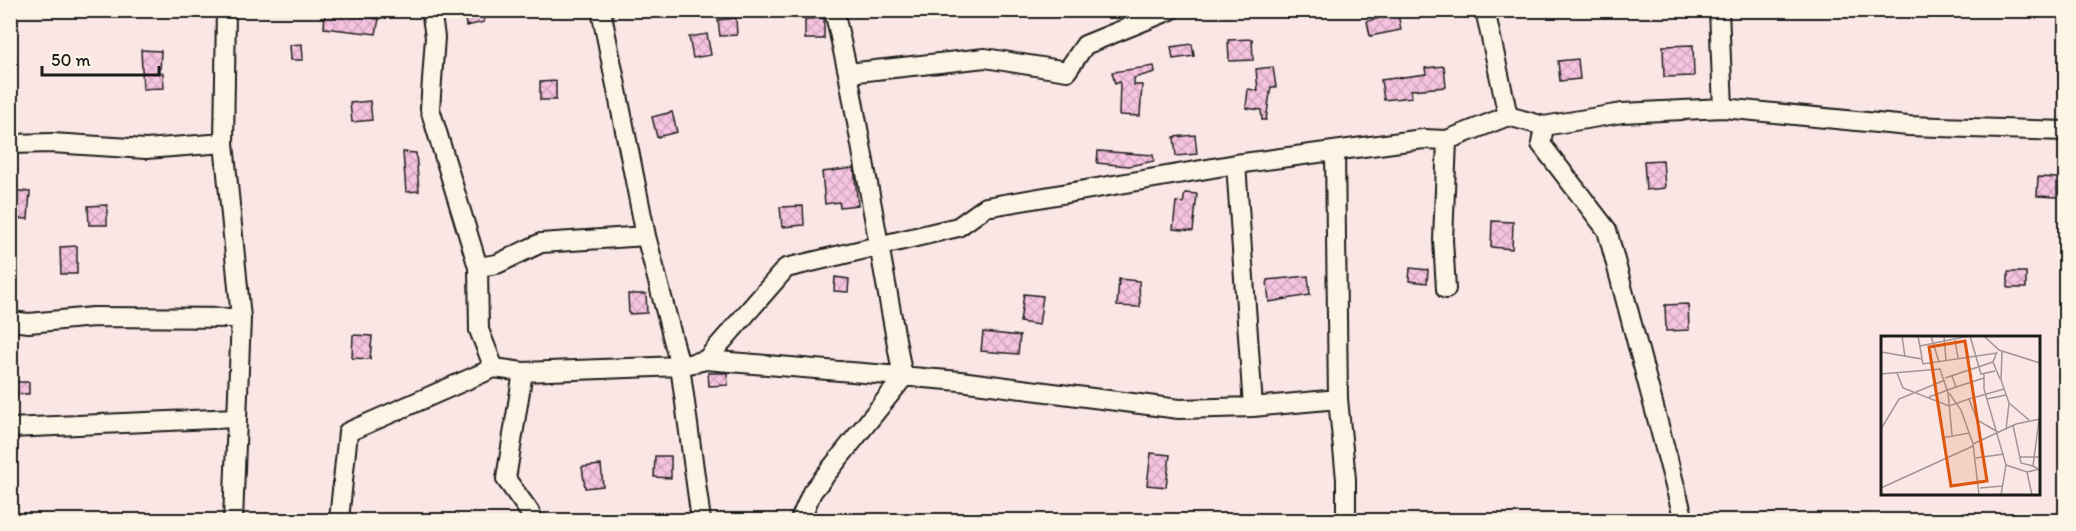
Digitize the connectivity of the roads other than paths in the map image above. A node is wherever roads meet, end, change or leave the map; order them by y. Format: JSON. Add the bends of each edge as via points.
{"nodes":[{"id":1,"x":226,"y":10,"type":"edge"},
{"id":2,"x":430,"y":10,"type":"edge"},
{"id":3,"x":601,"y":10,"type":"edge"},
{"id":4,"x":834,"y":10,"type":"edge"},
{"id":5,"x":1171,"y":10,"type":"edge"},
{"id":6,"x":1485,"y":10,"type":"edge"},
{"id":7,"x":1719,"y":10,"type":"edge"},
{"id":8,"x":848,"y":73,"type":"junction"},
{"id":9,"x":1724,"y":108,"type":"junction"},
{"id":10,"x":1508,"y":116,"type":"junction"},
{"id":11,"x":1544,"y":126,"type":"junction"},
{"id":12,"x":2066,"y":131,"type":"edge"},
{"id":13,"x":1447,"y":140,"type":"junction"},
{"id":14,"x":10,"y":144,"type":"edge"},
{"id":15,"x":224,"y":144,"type":"junction"},
{"id":16,"x":1335,"y":152,"type":"junction"},
{"id":17,"x":1236,"y":164,"type":"junction"},
{"id":18,"x":646,"y":236,"type":"junction"},
{"id":19,"x":879,"y":246,"type":"junction"},
{"id":20,"x":478,"y":267,"type":"junction"},
{"id":21,"x":1446,"y":289,"type":"dead end"},
{"id":22,"x":241,"y":318,"type":"junction"},
{"id":23,"x":10,"y":321,"type":"edge"},
{"id":24,"x":706,"y":360,"type":"junction"},
{"id":25,"x":680,"y":366,"type":"junction"},
{"id":26,"x":494,"y":368,"type":"junction"},
{"id":27,"x":523,"y":372,"type":"junction"},
{"id":28,"x":903,"y":378,"type":"junction"},
{"id":29,"x":1338,"y":399,"type":"junction"},
{"id":30,"x":1253,"y":407,"type":"junction"},
{"id":31,"x":236,"y":418,"type":"junction"},
{"id":32,"x":10,"y":428,"type":"edge"},
{"id":33,"x":233,"y":520,"type":"edge"},
{"id":34,"x":339,"y":520,"type":"edge"},
{"id":35,"x":533,"y":520,"type":"edge"},
{"id":36,"x":700,"y":520,"type":"edge"},
{"id":37,"x":800,"y":520,"type":"edge"},
{"id":38,"x":1346,"y":520,"type":"edge"},
{"id":39,"x":1684,"y":520,"type":"edge"}],
"edges":[{"from":1,"to":15,"type":"street"},
{"from":2,"to":20,"type":"street","via":[[435,37],[430,109]]},
{"from":3,"to":18,"type":"street"},
{"from":4,"to":8,"type":"street"},
{"from":5,"to":8,"type":"street","via":[[1085,45],[1067,71],[985,58]]},
{"from":6,"to":10,"type":"street"},
{"from":7,"to":9,"type":"street"},
{"from":8,"to":19,"type":"street"},
{"from":9,"to":11,"type":"street","via":[[1622,113]]},
{"from":9,"to":12,"type":"street","via":[[1908,126]]},
{"from":10,"to":11,"type":"street"},
{"from":10,"to":13,"type":"street"},
{"from":11,"to":39,"type":"street","via":[[1541,144],[1606,230]]},
{"from":13,"to":16,"type":"street","via":[[1423,139]]},
{"from":13,"to":21,"type":"street","via":[[1443,240]]},
{"from":14,"to":15,"type":"street","via":[[146,149]]},
{"from":15,"to":22,"type":"street"},
{"from":16,"to":17,"type":"street"},
{"from":16,"to":29,"type":"street"},
{"from":17,"to":19,"type":"street","via":[[986,207],[958,227]]},
{"from":17,"to":30,"type":"street"},
{"from":18,"to":20,"type":"street","via":[[541,243],[497,264]]},
{"from":18,"to":25,"type":"street"},
{"from":19,"to":24,"type":"street","via":[[786,268]]},
{"from":19,"to":28,"type":"street"},
{"from":20,"to":26,"type":"street","via":[[479,330]]},
{"from":22,"to":23,"type":"street","via":[[93,316],[29,323]]},
{"from":22,"to":31,"type":"street"},
{"from":24,"to":25,"type":"street"},
{"from":24,"to":28,"type":"street"},
{"from":25,"to":27,"type":"street"},
{"from":25,"to":36,"type":"street"},
{"from":26,"to":27,"type":"street"},
{"from":26,"to":34,"type":"street","via":[[348,432]]},
{"from":27,"to":35,"type":"street","via":[[506,479]]},
{"from":28,"to":30,"type":"street","via":[[960,381],[1179,409]]},
{"from":28,"to":37,"type":"street","via":[[812,492]]},
{"from":29,"to":30,"type":"street"},
{"from":29,"to":38,"type":"street"},
{"from":31,"to":32,"type":"street"},
{"from":31,"to":33,"type":"street"}]}
